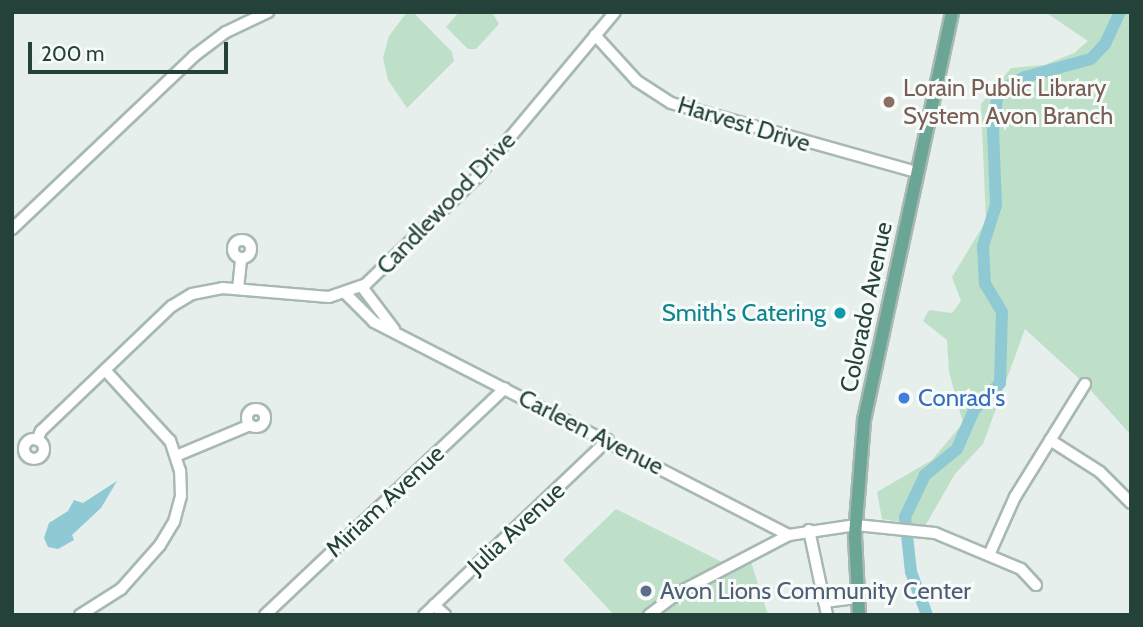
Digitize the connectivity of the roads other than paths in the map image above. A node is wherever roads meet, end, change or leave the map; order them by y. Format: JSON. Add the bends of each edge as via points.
{"nodes":[{"id":1,"x":268,"y":12,"type":"edge"},
{"id":2,"x":615,"y":12,"type":"edge"},
{"id":3,"x":952,"y":12,"type":"edge"},
{"id":4,"x":595,"y":36,"type":"junction"},
{"id":5,"x":917,"y":172,"type":"junction"},
{"id":6,"x":12,"y":229,"type":"edge"},
{"id":7,"x":241,"y":258,"type":"dead end"},
{"id":8,"x":362,"y":287,"type":"junction"},
{"id":9,"x":238,"y":289,"type":"junction"},
{"id":10,"x":346,"y":294,"type":"junction"},
{"id":11,"x":394,"y":329,"type":"junction"},
{"id":12,"x":105,"y":370,"type":"junction"},
{"id":13,"x":1085,"y":384,"type":"dead end"},
{"id":14,"x":505,"y":388,"type":"junction"},
{"id":15,"x":250,"y":425,"type":"dead end"},
{"id":16,"x":37,"y":440,"type":"dead end"},
{"id":17,"x":608,"y":440,"type":"junction"},
{"id":18,"x":1050,"y":440,"type":"junction"},
{"id":19,"x":176,"y":456,"type":"junction"},
{"id":20,"x":1131,"y":503,"type":"edge"},
{"id":21,"x":856,"y":525,"type":"junction"},
{"id":22,"x":809,"y":530,"type":"junction"},
{"id":23,"x":789,"y":535,"type":"junction"},
{"id":24,"x":989,"y":555,"type":"junction"},
{"id":25,"x":1036,"y":584,"type":"dead end"},
{"id":26,"x":858,"y":598,"type":"junction"},
{"id":27,"x":824,"y":602,"type":"junction"},
{"id":28,"x":435,"y":605,"type":"junction"},
{"id":29,"x":80,"y":615,"type":"edge"},
{"id":30,"x":265,"y":615,"type":"edge"},
{"id":31,"x":424,"y":615,"type":"edge"},
{"id":32,"x":445,"y":615,"type":"edge"},
{"id":33,"x":649,"y":615,"type":"edge"},
{"id":34,"x":827,"y":615,"type":"edge"},
{"id":35,"x":859,"y":615,"type":"edge"}],
"edges":[{"from":1,"to":6,"type":"street","via":[[226,32],[194,56]]},
{"from":2,"to":4,"type":"street","name":"Candlewood Drive"},
{"from":3,"to":5,"type":"main road","name":"Colorado Avenue"},
{"from":4,"to":5,"type":"street","name":"Harvest Drive","via":[[637,81],[671,103]]},
{"from":4,"to":8,"type":"street","name":"Candlewood Drive","via":[[473,182]]},
{"from":5,"to":21,"type":"main road","name":"Colorado Avenue","via":[[870,385]]},
{"from":7,"to":9,"type":"street"},
{"from":8,"to":10,"type":"street","name":"Candlewood Drive"},
{"from":8,"to":11,"type":"street","name":"Carleen Avenue"},
{"from":9,"to":10,"type":"street","name":"Candlewood Drive","via":[[323,298]]},
{"from":9,"to":12,"type":"street","name":"Candlewood Drive","via":[[203,290],[181,299]]},
{"from":10,"to":11,"type":"street","name":"Carleen Avenue","via":[[369,319]]},
{"from":11,"to":14,"type":"street","name":"Carleen Avenue"},
{"from":12,"to":16,"type":"street","name":"Candlewood Drive"},
{"from":12,"to":19,"type":"street","via":[[161,428]]},
{"from":13,"to":18,"type":"street"},
{"from":14,"to":17,"type":"street","name":"Carleen Avenue"},
{"from":14,"to":30,"type":"street","name":"Miriam Avenue"},
{"from":15,"to":19,"type":"street"},
{"from":17,"to":23,"type":"street","name":"Carleen Avenue"},
{"from":17,"to":28,"type":"street","name":"Julia Avenue"},
{"from":18,"to":20,"type":"street","via":[[1100,472]]},
{"from":18,"to":24,"type":"street","via":[[1013,501]]},
{"from":19,"to":29,"type":"street","via":[[182,488],[169,532],[121,589]]},
{"from":21,"to":22,"type":"street"},
{"from":21,"to":24,"type":"street","via":[[915,529]]},
{"from":21,"to":26,"type":"main road","name":"Colorado Avenue"},
{"from":22,"to":23,"type":"street"},
{"from":22,"to":27,"type":"street"},
{"from":23,"to":33,"type":"street","via":[[678,593]]},
{"from":24,"to":25,"type":"street","via":[[1024,571]]},
{"from":26,"to":27,"type":"street"},
{"from":26,"to":35,"type":"main road","name":"Colorado Avenue"},
{"from":27,"to":34,"type":"street"},
{"from":28,"to":31,"type":"street","name":"Julia Avenue"},
{"from":28,"to":32,"type":"street"}]}
